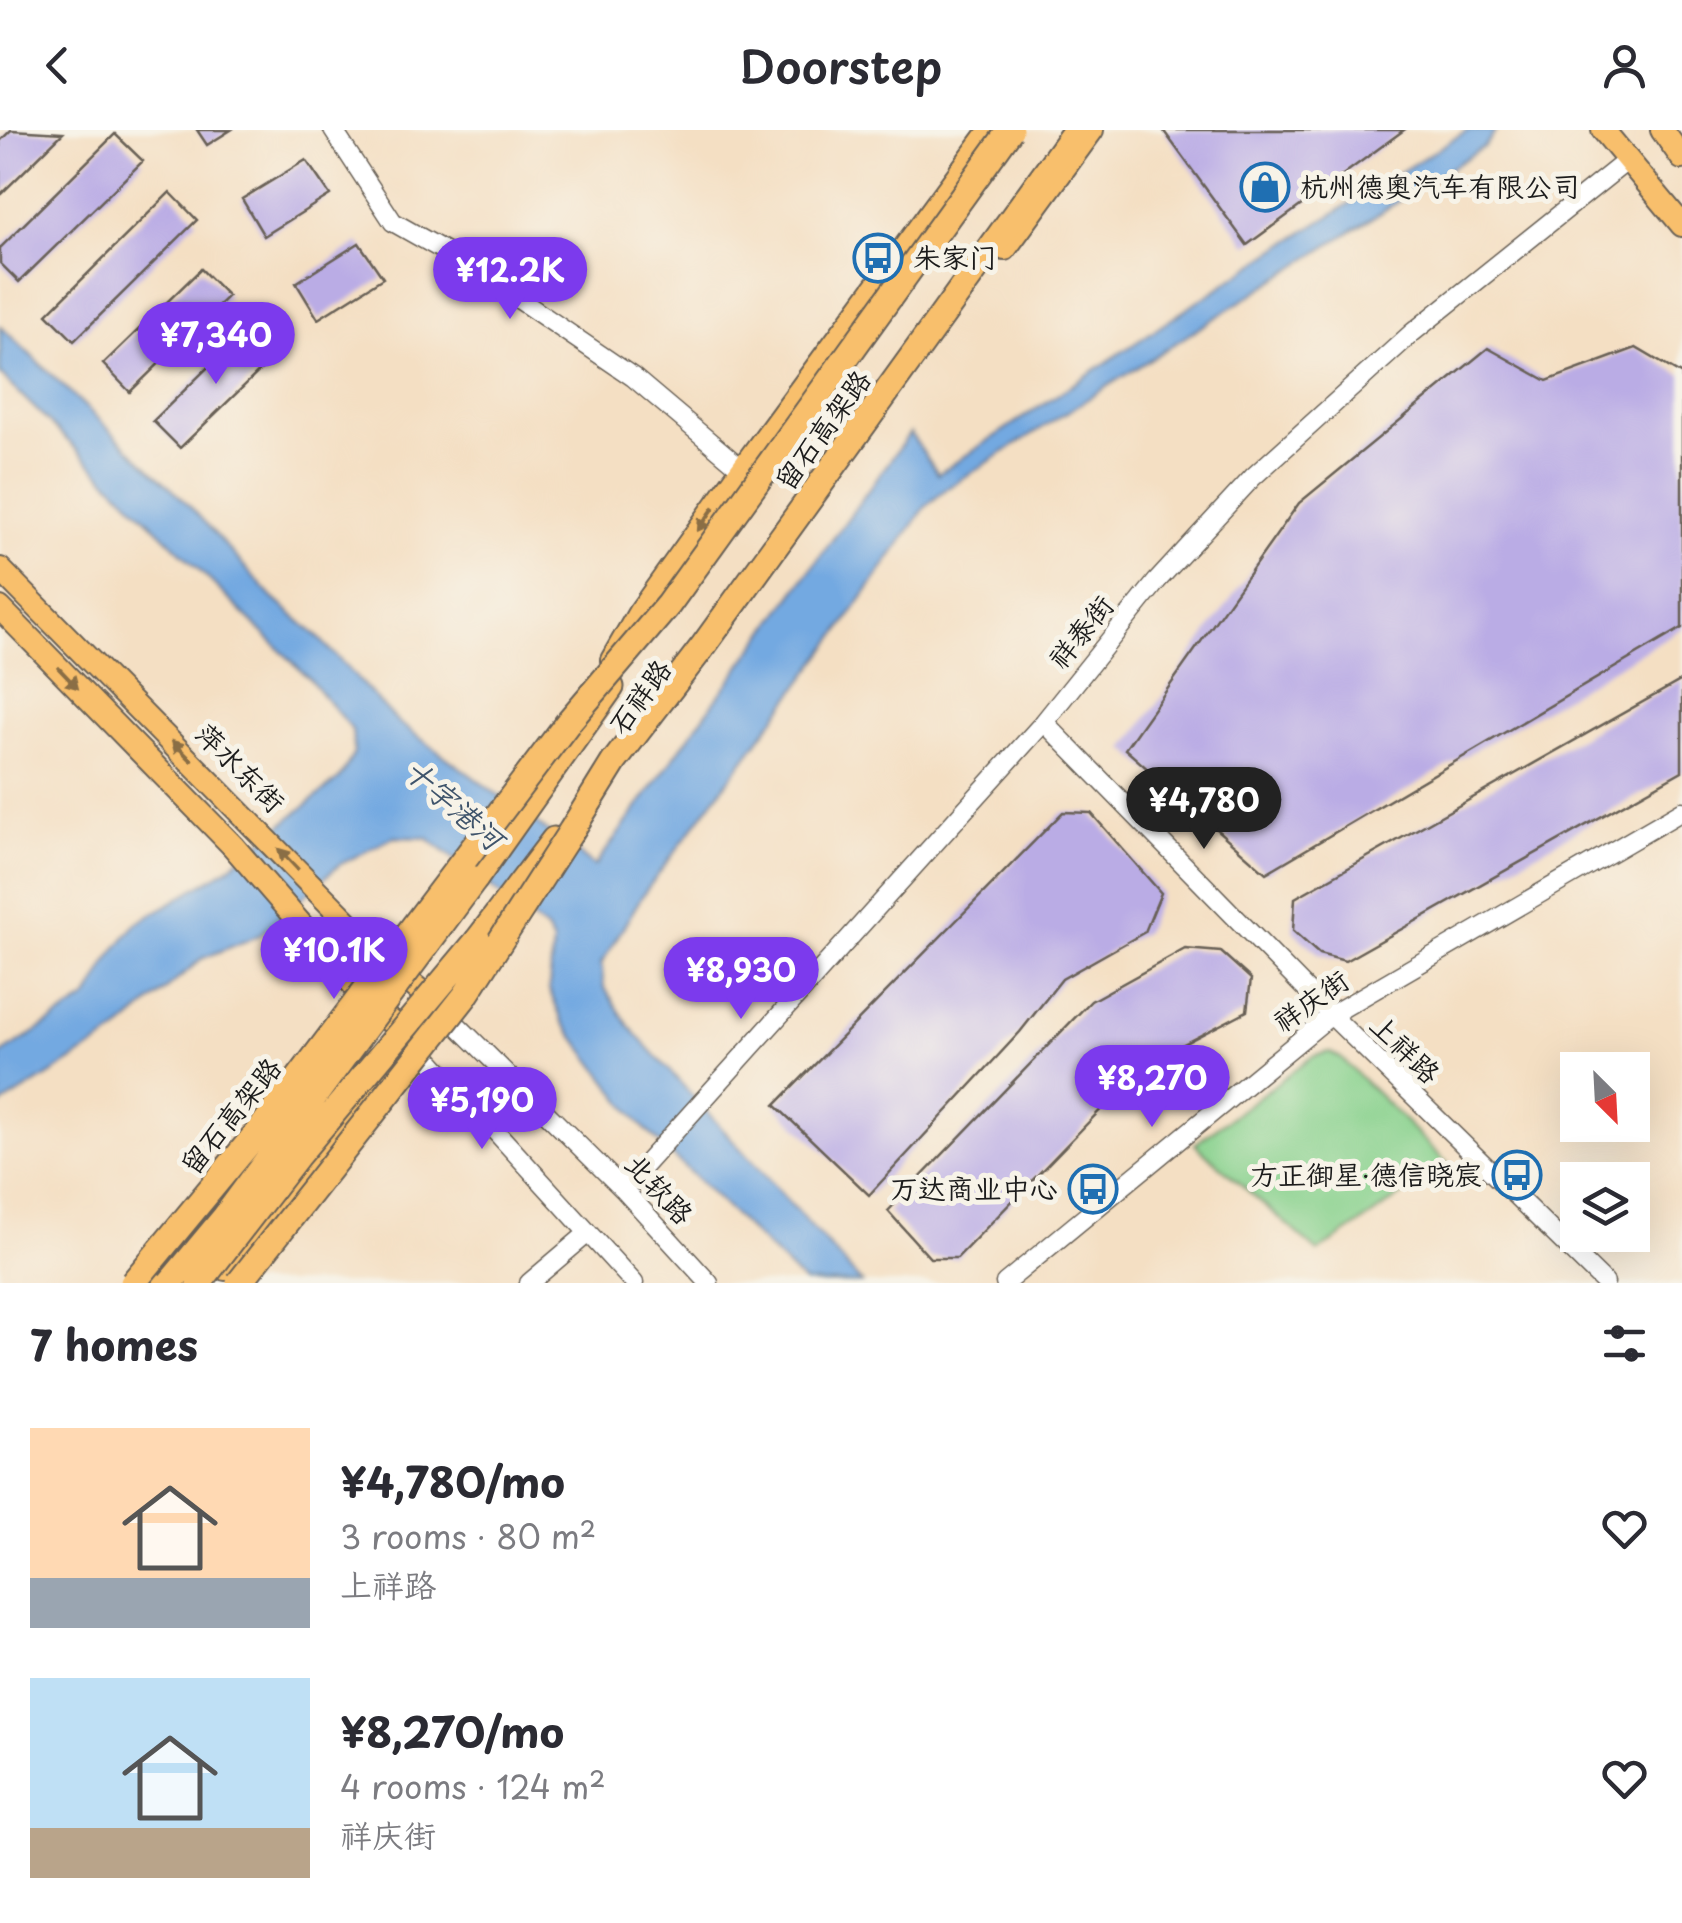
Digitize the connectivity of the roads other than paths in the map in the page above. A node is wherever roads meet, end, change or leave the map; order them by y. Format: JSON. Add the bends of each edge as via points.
{"nodes":[{"id":1,"x":333,"y":130,"type":"edge"},
{"id":2,"x":991,"y":130,"type":"edge"},
{"id":3,"x":1010,"y":130,"type":"edge"},
{"id":4,"x":1076,"y":130,"type":"edge"},
{"id":5,"x":1092,"y":130,"type":"edge"},
{"id":6,"x":1603,"y":130,"type":"edge"},
{"id":7,"x":1664,"y":130,"type":"edge"},
{"id":8,"x":1682,"y":158,"type":"edge"},
{"id":9,"x":1628,"y":159,"type":"junction"},
{"id":10,"x":1682,"y":225,"type":"edge"},
{"id":11,"x":742,"y":469,"type":"junction"},
{"id":12,"x":0,"y":568,"type":"edge"},
{"id":13,"x":668,"y":605,"type":"junction"},
{"id":14,"x":0,"y":608,"type":"edge"},
{"id":15,"x":1044,"y":722,"type":"junction"},
{"id":16,"x":614,"y":762,"type":"junction"},
{"id":17,"x":1682,"y":811,"type":"edge"},
{"id":18,"x":396,"y":971,"type":"junction"},
{"id":19,"x":371,"y":1005,"type":"junction"},
{"id":20,"x":440,"y":1007,"type":"junction"},
{"id":21,"x":1331,"y":1016,"type":"junction"},
{"id":22,"x":412,"y":1040,"type":"junction"},
{"id":23,"x":623,"y":1190,"type":"junction"},
{"id":24,"x":588,"y":1232,"type":"junction"},
{"id":25,"x":133,"y":1283,"type":"edge"},
{"id":26,"x":151,"y":1283,"type":"edge"},
{"id":27,"x":170,"y":1283,"type":"edge"},
{"id":28,"x":199,"y":1283,"type":"edge"},
{"id":29,"x":213,"y":1283,"type":"edge"},
{"id":30,"x":238,"y":1283,"type":"edge"},
{"id":31,"x":529,"y":1283,"type":"edge"},
{"id":32,"x":634,"y":1283,"type":"edge"},
{"id":33,"x":709,"y":1283,"type":"edge"},
{"id":34,"x":1005,"y":1283,"type":"edge"},
{"id":35,"x":1605,"y":1283,"type":"edge"}],
"edges":[{"from":1,"to":11,"type":"street","via":[[393,222],[633,377]]},
{"from":2,"to":11,"type":"main road","name":"石祥路"},
{"from":3,"to":13,"type":"highway","name":"留石高架路","bridge":true},
{"from":4,"to":16,"type":"highway","name":"留石高架路"},
{"from":5,"to":20,"type":"main road","name":"石祥路","bridge":true,"via":[[576,836]]},
{"from":6,"to":9,"type":"main road"},
{"from":7,"to":8,"type":"main road"},
{"from":9,"to":10,"type":"main road"},
{"from":9,"to":15,"type":"street","name":"祥泰街","via":[[1399,344],[1267,464],[1157,581]]},
{"from":11,"to":18,"type":"main road","name":"石祥路","one_way":true,"via":[[639,614],[573,726]]},
{"from":18,"to":12,"type":"main road","name":"萍水东街","one_way":true},
{"from":13,"to":25,"type":"highway","name":"留石高架路","bridge":true,"via":[[570,720],[262,1127]]},
{"from":13,"to":27,"type":"highway","name":"留石高架路","bridge":true,"via":[[475,879]]},
{"from":14,"to":19,"type":"main road","one_way":true,"via":[[233,846]]},
{"from":15,"to":21,"type":"street","name":"上祥路"},
{"from":15,"to":23,"type":"street","name":"祥泰街"},
{"from":16,"to":28,"type":"highway","name":"留石高架路","bridge":true},
{"from":16,"to":30,"type":"highway","name":"留石高架路","bridge":true,"via":[[465,996]]},
{"from":17,"to":21,"type":"street","name":"祥庆街"},
{"from":18,"to":19,"type":"main road","name":"石祥路"},
{"from":18,"to":20,"type":"main road","name":"萍水东街"},
{"from":19,"to":22,"type":"main road"},
{"from":19,"to":26,"type":"main road","name":"石祥路"},
{"from":20,"to":22,"type":"main road","name":"石祥路"},
{"from":20,"to":23,"type":"street","name":"北软路"},
{"from":21,"to":34,"type":"street","name":"祥庆街"},
{"from":21,"to":35,"type":"street","name":"上祥路"},
{"from":22,"to":24,"type":"street"},
{"from":22,"to":29,"type":"main road","name":"石祥路"},
{"from":23,"to":33,"type":"street","name":"北软路"},
{"from":24,"to":31,"type":"street"},
{"from":24,"to":32,"type":"street"}]}
